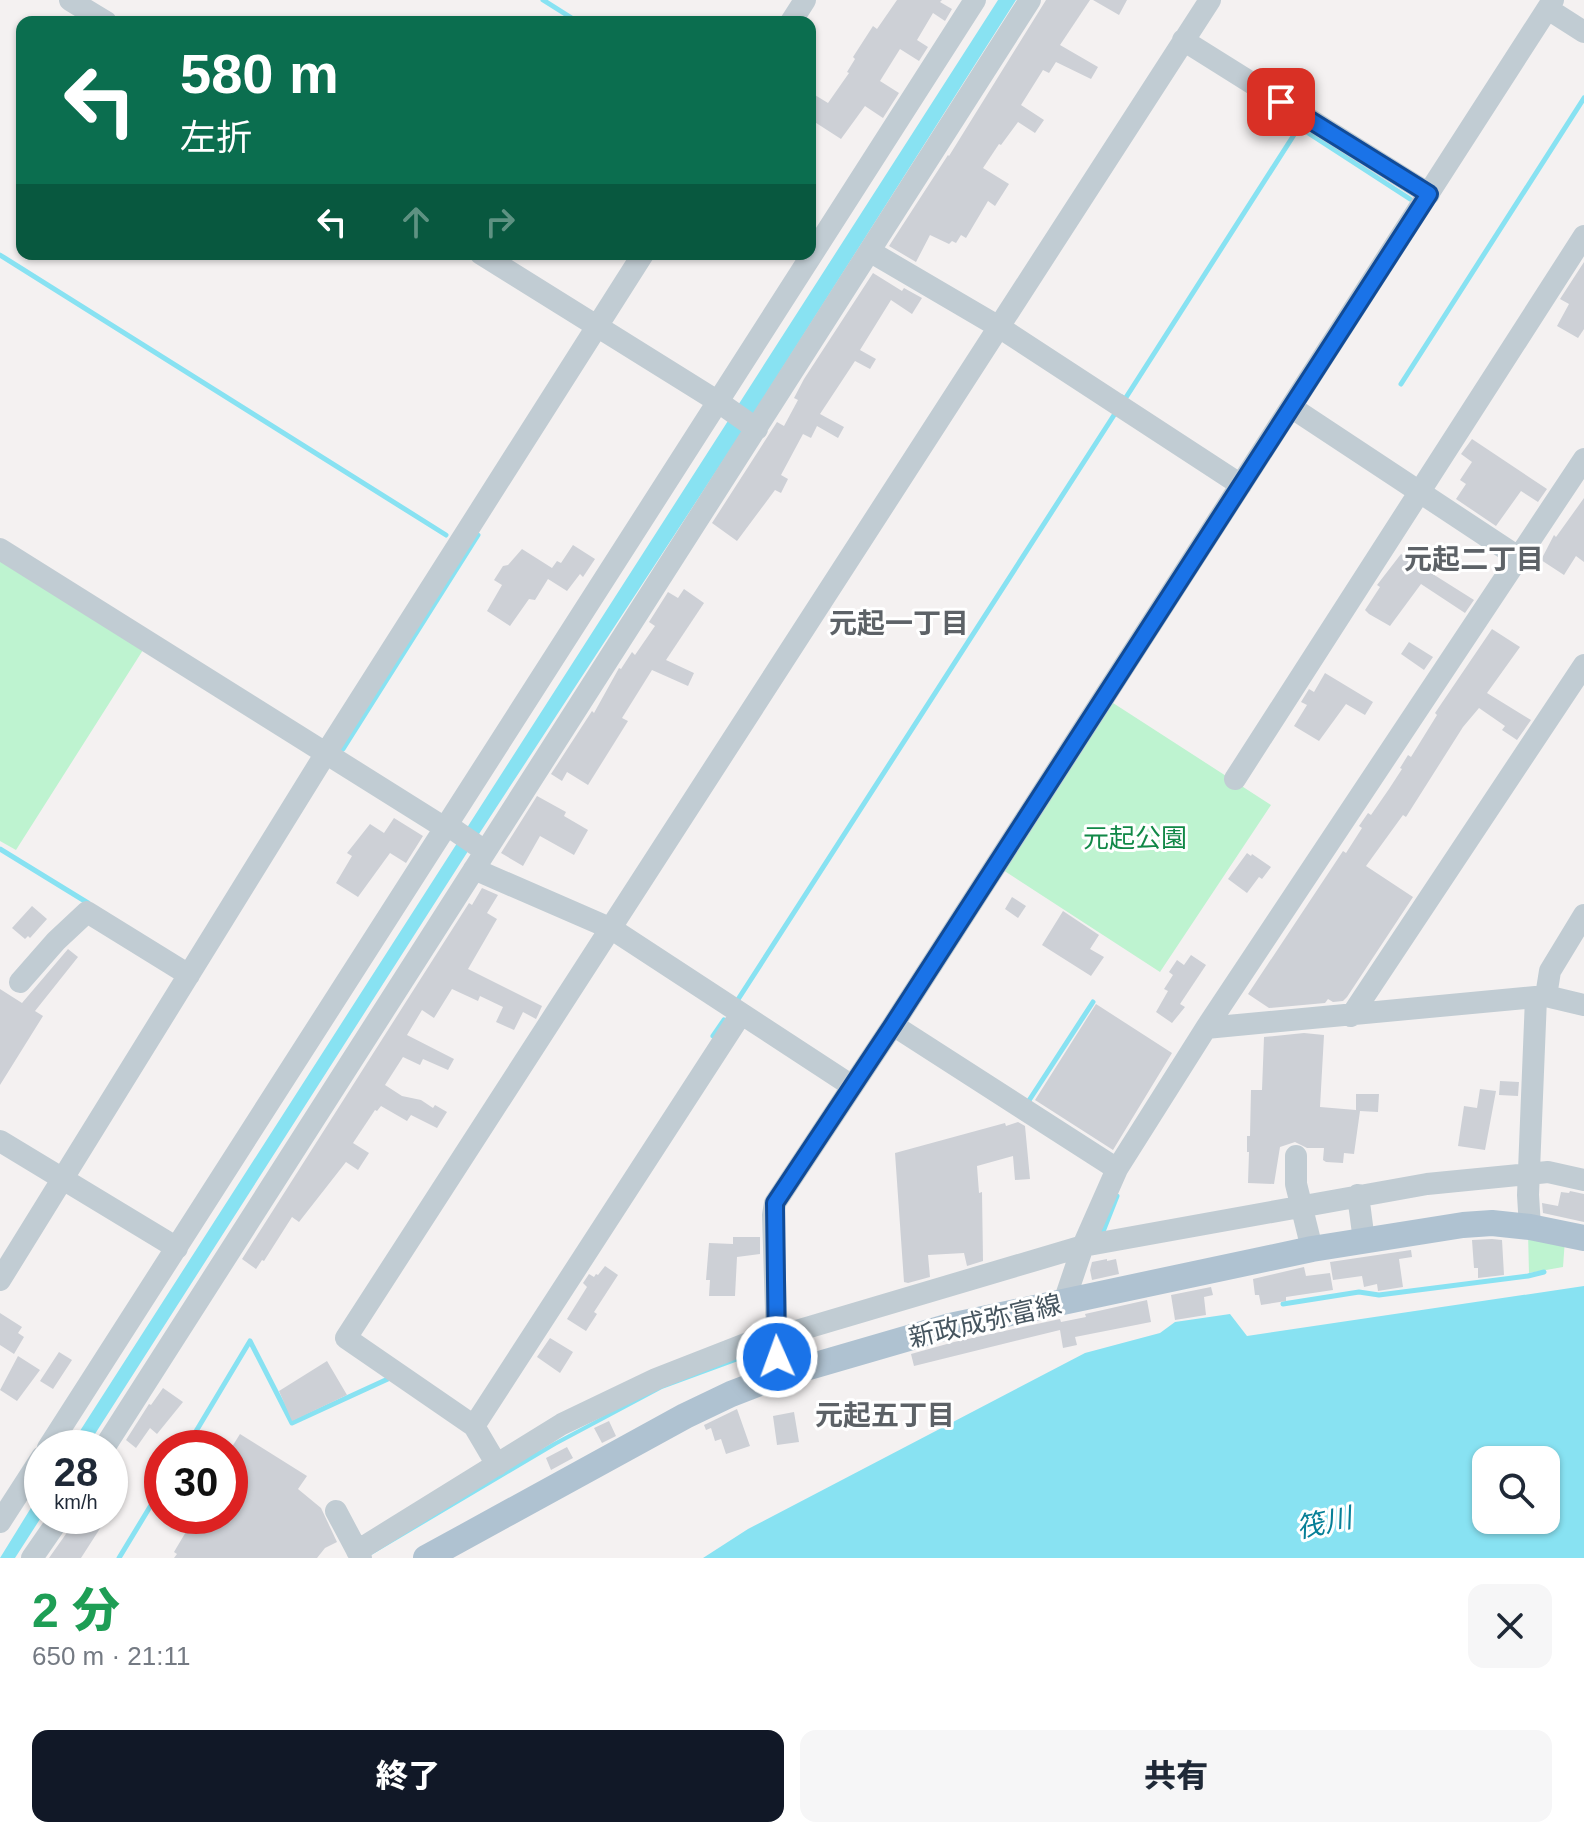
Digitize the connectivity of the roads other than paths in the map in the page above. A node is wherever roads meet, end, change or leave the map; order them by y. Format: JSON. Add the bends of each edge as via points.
{"nodes":[{"id":1,"x":70,"y":0,"type":"edge"},
{"id":2,"x":975,"y":0,"type":"edge"},
{"id":3,"x":1030,"y":0,"type":"edge"},
{"id":4,"x":1210,"y":0,"type":"edge"},
{"id":5,"x":1550,"y":5,"type":"edge"},
{"id":6,"x":96,"y":16,"type":"edge"},
{"id":7,"x":1584,"y":32,"type":"edge"},
{"id":8,"x":1183,"y":40,"type":"junction"},
{"id":9,"x":1429,"y":194,"type":"junction"},
{"id":10,"x":1584,"y":236,"type":"edge"},
{"id":11,"x":871,"y":252,"type":"junction"},
{"id":12,"x":816,"y":254,"type":"edge"},
{"id":13,"x":491,"y":260,"type":"edge"},
{"id":14,"x":639,"y":260,"type":"edge"},
{"id":15,"x":812,"y":260,"type":"edge"},
{"id":16,"x":597,"y":326,"type":"junction"},
{"id":17,"x":999,"y":327,"type":"junction"},
{"id":18,"x":722,"y":404,"type":"junction"},
{"id":19,"x":1291,"y":407,"type":"junction"},
{"id":20,"x":754,"y":427,"type":"junction"},
{"id":21,"x":1584,"y":459,"type":"edge"},
{"id":22,"x":1241,"y":485,"type":"junction"},
{"id":23,"x":1420,"y":493,"type":"junction"},
{"id":24,"x":0,"y":549,"type":"edge"},
{"id":25,"x":1518,"y":557,"type":"junction"},
{"id":26,"x":1584,"y":665,"type":"edge"},
{"id":27,"x":326,"y":753,"type":"junction"},
{"id":28,"x":1235,"y":779,"type":"dead end"},
{"id":29,"x":449,"y":828,"type":"junction"},
{"id":30,"x":480,"y":855,"type":"junction"},
{"id":31,"x":1584,"y":915,"type":"edge"},
{"id":32,"x":612,"y":929,"type":"junction"},
{"id":33,"x":189,"y":975,"type":"junction"},
{"id":34,"x":20,"y":982,"type":"dead end"},
{"id":35,"x":1541,"y":997,"type":"junction"},
{"id":36,"x":1584,"y":1005,"type":"edge"},
{"id":37,"x":741,"y":1014,"type":"junction"},
{"id":38,"x":1351,"y":1016,"type":"junction"},
{"id":39,"x":893,"y":1025,"type":"junction"},
{"id":40,"x":1206,"y":1028,"type":"junction"},
{"id":41,"x":852,"y":1086,"type":"junction"},
{"id":42,"x":0,"y":1141,"type":"edge"},
{"id":43,"x":1296,"y":1156,"type":"dead end"},
{"id":44,"x":1117,"y":1169,"type":"junction"},
{"id":45,"x":1529,"y":1173,"type":"junction"},
{"id":46,"x":63,"y":1180,"type":"junction"},
{"id":47,"x":1584,"y":1180,"type":"edge"},
{"id":48,"x":1358,"y":1195,"type":"junction"},
{"id":49,"x":1302,"y":1205,"type":"junction"},
{"id":50,"x":1530,"y":1227,"type":"junction"},
{"id":51,"x":1584,"y":1238,"type":"edge"},
{"id":52,"x":1364,"y":1241,"type":"junction"},
{"id":53,"x":1083,"y":1246,"type":"junction"},
{"id":54,"x":177,"y":1248,"type":"junction"},
{"id":55,"x":1312,"y":1249,"type":"junction"},
{"id":56,"x":0,"y":1280,"type":"edge"},
{"id":57,"x":941,"y":1289,"type":"junction"},
{"id":58,"x":1064,"y":1302,"type":"junction"},
{"id":59,"x":950,"y":1326,"type":"junction"},
{"id":60,"x":776,"y":1335,"type":"junction"},
{"id":61,"x":778,"y":1376,"type":"junction"},
{"id":62,"x":474,"y":1426,"type":"junction"},
{"id":63,"x":60,"y":1430,"type":"edge"},
{"id":64,"x":115,"y":1430,"type":"edge"},
{"id":65,"x":497,"y":1465,"type":"junction"},
{"id":66,"x":24,"y":1485,"type":"edge"},
{"id":67,"x":336,"y":1511,"type":"dead end"},
{"id":68,"x":0,"y":1522,"type":"edge"},
{"id":69,"x":49,"y":1534,"type":"edge"},
{"id":70,"x":359,"y":1554,"type":"edge"},
{"id":71,"x":32,"y":1558,"type":"edge"},
{"id":72,"x":426,"y":1558,"type":"edge"}],
"edges":[{"from":1,"to":6,"type":"street"},
{"from":2,"to":12,"type":"street"},
{"from":3,"to":11,"type":"street"},
{"from":4,"to":8,"type":"street"},
{"from":5,"to":7,"type":"street"},
{"from":5,"to":9,"type":"street"},
{"from":8,"to":9,"type":"street"},
{"from":8,"to":17,"type":"street"},
{"from":9,"to":19,"type":"street"},
{"from":10,"to":23,"type":"street"},
{"from":11,"to":17,"type":"street"},
{"from":11,"to":20,"type":"street"},
{"from":13,"to":16,"type":"street"},
{"from":14,"to":16,"type":"street"},
{"from":15,"to":18,"type":"street"},
{"from":16,"to":18,"type":"street"},
{"from":16,"to":27,"type":"street"},
{"from":17,"to":22,"type":"street"},
{"from":17,"to":32,"type":"street"},
{"from":18,"to":20,"type":"street"},
{"from":18,"to":29,"type":"street"},
{"from":19,"to":22,"type":"street"},
{"from":19,"to":23,"type":"street"},
{"from":20,"to":30,"type":"street"},
{"from":21,"to":25,"type":"street"},
{"from":22,"to":39,"type":"street"},
{"from":23,"to":25,"type":"street"},
{"from":23,"to":28,"type":"street"},
{"from":24,"to":27,"type":"street"},
{"from":25,"to":40,"type":"street"},
{"from":26,"to":38,"type":"street"},
{"from":27,"to":29,"type":"street"},
{"from":27,"to":33,"type":"street"},
{"from":29,"to":30,"type":"street"},
{"from":29,"to":54,"type":"street"},
{"from":30,"to":32,"type":"street"},
{"from":30,"to":64,"type":"street"},
{"from":31,"to":35,"type":"street","via":[[1550,971]]},
{"from":32,"to":37,"type":"street"},
{"from":32,"to":62,"type":"street","via":[[346,1338]]},
{"from":33,"to":34,"type":"street","via":[[87,912]]},
{"from":33,"to":46,"type":"street"},
{"from":35,"to":36,"type":"street"},
{"from":35,"to":38,"type":"street"},
{"from":35,"to":45,"type":"street"},
{"from":37,"to":41,"type":"street"},
{"from":37,"to":62,"type":"street"},
{"from":38,"to":40,"type":"street"},
{"from":39,"to":41,"type":"street"},
{"from":39,"to":44,"type":"street"},
{"from":40,"to":44,"type":"street"},
{"from":41,"to":60,"type":"street","via":[[775,1203]]},
{"from":42,"to":46,"type":"street"},
{"from":43,"to":49,"type":"street"},
{"from":44,"to":53,"type":"street"},
{"from":45,"to":47,"type":"street"},
{"from":45,"to":48,"type":"street"},
{"from":45,"to":50,"type":"street"},
{"from":46,"to":54,"type":"street"},
{"from":46,"to":56,"type":"street"},
{"from":48,"to":49,"type":"street"},
{"from":48,"to":52,"type":"street"},
{"from":49,"to":53,"type":"street"},
{"from":49,"to":55,"type":"street"},
{"from":50,"to":51,"type":"main road","name":"新政成弥富線"},
{"from":50,"to":52,"type":"main road","name":"新政成弥富線","via":[[1463,1225]]},
{"from":52,"to":55,"type":"main road","name":"新政成弥富線"},
{"from":53,"to":57,"type":"street"},
{"from":53,"to":58,"type":"street"},
{"from":54,"to":63,"type":"street"},
{"from":55,"to":58,"type":"main road","name":"新政成弥富線"},
{"from":57,"to":59,"type":"street"},
{"from":57,"to":60,"type":"street"},
{"from":58,"to":59,"type":"main road","name":"新政成弥富線"},
{"from":59,"to":61,"type":"main road","name":"新政成弥富線"},
{"from":60,"to":61,"type":"street"},
{"from":60,"to":65,"type":"street","via":[[656,1379],[562,1424]]},
{"from":61,"to":72,"type":"main road","name":"新政成弥富線","via":[[685,1416]]},
{"from":62,"to":65,"type":"street"},
{"from":65,"to":70,"type":"street"},
{"from":66,"to":68,"type":"street"},
{"from":67,"to":70,"type":"street"},
{"from":69,"to":71,"type":"street"}]}
